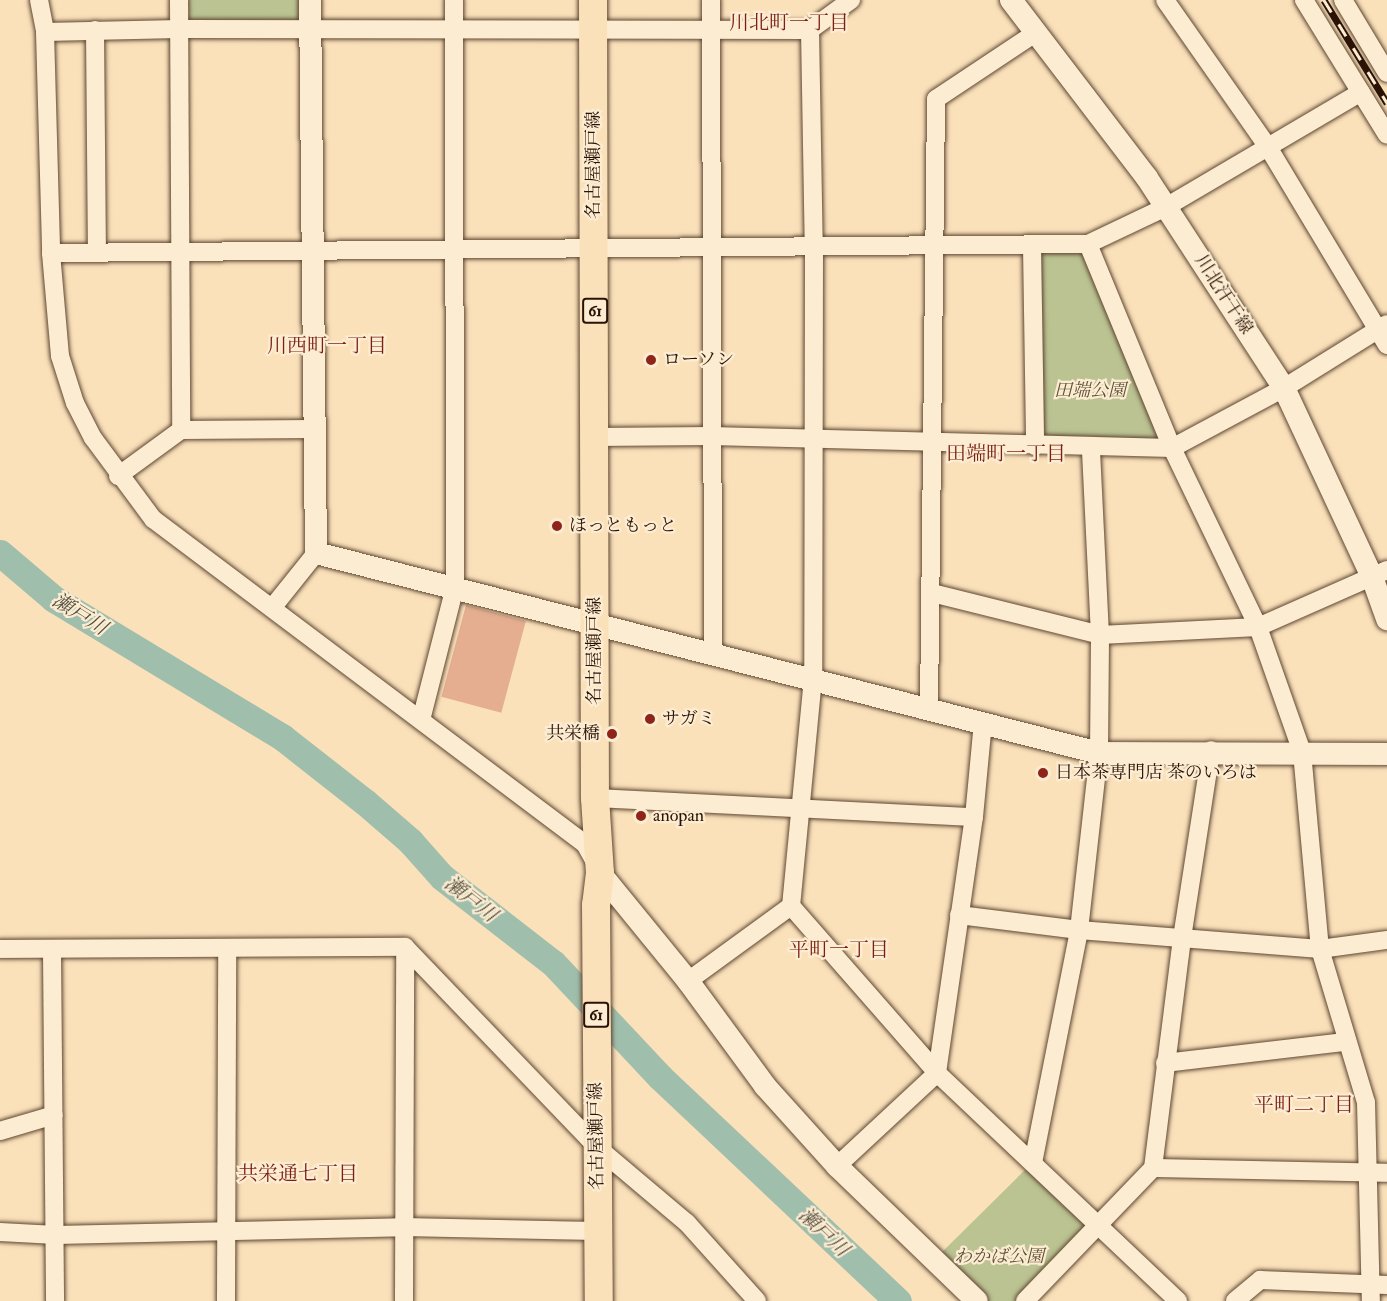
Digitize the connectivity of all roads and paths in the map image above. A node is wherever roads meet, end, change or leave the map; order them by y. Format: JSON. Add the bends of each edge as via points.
{"nodes":[{"id":1,"x":39,"y":0,"type":"edge"},
{"id":2,"x":179,"y":0,"type":"edge"},
{"id":3,"x":310,"y":0,"type":"edge"},
{"id":4,"x":454,"y":0,"type":"edge"},
{"id":5,"x":593,"y":0,"type":"edge"},
{"id":6,"x":711,"y":0,"type":"edge"},
{"id":7,"x":851,"y":0,"type":"edge"},
{"id":8,"x":1011,"y":0,"type":"edge"},
{"id":9,"x":1165,"y":0,"type":"edge"},
{"id":10,"x":1304,"y":0,"type":"edge"},
{"id":11,"x":1343,"y":0,"type":"edge"},
{"id":12,"x":454,"y":28,"type":"junction"},
{"id":13,"x":594,"y":28,"type":"junction"},
{"id":14,"x":179,"y":29,"type":"junction"},
{"id":15,"x":95,"y":30,"type":"junction"},
{"id":16,"x":711,"y":30,"type":"junction"},
{"id":17,"x":810,"y":30,"type":"junction"},
{"id":18,"x":311,"y":31,"type":"junction"},
{"id":19,"x":45,"y":32,"type":"junction"},
{"id":20,"x":1037,"y":32,"type":"junction"},
{"id":21,"x":1386,"y":68,"type":"edge"},
{"id":22,"x":1361,"y":92,"type":"junction"},
{"id":23,"x":1387,"y":135,"type":"edge"},
{"id":24,"x":1268,"y":147,"type":"junction"},
{"id":25,"x":1166,"y":207,"type":"junction"},
{"id":26,"x":1088,"y":244,"type":"junction"},
{"id":27,"x":933,"y":246,"type":"junction"},
{"id":28,"x":1032,"y":246,"type":"junction"},
{"id":29,"x":595,"y":249,"type":"junction"},
{"id":30,"x":712,"y":249,"type":"junction"},
{"id":31,"x":814,"y":249,"type":"junction"},
{"id":32,"x":97,"y":251,"type":"junction"},
{"id":33,"x":181,"y":251,"type":"junction"},
{"id":34,"x":312,"y":251,"type":"junction"},
{"id":35,"x":455,"y":252,"type":"junction"},
{"id":36,"x":51,"y":254,"type":"junction"},
{"id":37,"x":1384,"y":333,"type":"edge"},
{"id":38,"x":1284,"y":388,"type":"junction"},
{"id":39,"x":313,"y":429,"type":"junction"},
{"id":40,"x":181,"y":430,"type":"junction"},
{"id":41,"x":711,"y":436,"type":"junction"},
{"id":42,"x":595,"y":437,"type":"junction"},
{"id":43,"x":813,"y":438,"type":"junction"},
{"id":44,"x":930,"y":441,"type":"junction"},
{"id":45,"x":1035,"y":446,"type":"junction"},
{"id":46,"x":1172,"y":448,"type":"junction"},
{"id":47,"x":1091,"y":449,"type":"junction"},
{"id":48,"x":118,"y":476,"type":"junction"},
{"id":49,"x":316,"y":553,"type":"junction"},
{"id":50,"x":1380,"y":574,"type":"edge"},
{"id":51,"x":455,"y":586,"type":"junction"},
{"id":52,"x":932,"y":593,"type":"junction"},
{"id":53,"x":272,"y":608,"type":"junction"},
{"id":54,"x":1387,"y":619,"type":"edge"},
{"id":55,"x":596,"y":622,"type":"junction"},
{"id":56,"x":1258,"y":627,"type":"junction"},
{"id":57,"x":1100,"y":635,"type":"junction"},
{"id":58,"x":713,"y":652,"type":"junction"},
{"id":59,"x":813,"y":678,"type":"junction"},
{"id":60,"x":929,"y":708,"type":"junction"},
{"id":61,"x":421,"y":720,"type":"junction"},
{"id":62,"x":983,"y":722,"type":"junction"},
{"id":63,"x":1211,"y":750,"type":"junction"},
{"id":64,"x":1302,"y":752,"type":"junction"},
{"id":65,"x":1100,"y":753,"type":"junction"},
{"id":66,"x":1387,"y":754,"type":"edge"},
{"id":67,"x":595,"y":798,"type":"junction"},
{"id":68,"x":800,"y":806,"type":"junction"},
{"id":69,"x":974,"y":817,"type":"junction"},
{"id":70,"x":600,"y":873,"type":"junction"},
{"id":71,"x":791,"y":906,"type":"junction"},
{"id":72,"x":959,"y":915,"type":"junction"},
{"id":73,"x":1079,"y":930,"type":"junction"},
{"id":74,"x":1182,"y":938,"type":"junction"},
{"id":75,"x":1387,"y":940,"type":"edge"},
{"id":76,"x":405,"y":947,"type":"junction"},
{"id":77,"x":0,"y":949,"type":"edge"},
{"id":78,"x":227,"y":949,"type":"junction"},
{"id":79,"x":1320,"y":949,"type":"junction"},
{"id":80,"x":52,"y":951,"type":"junction"},
{"id":81,"x":688,"y":981,"type":"junction"},
{"id":82,"x":1345,"y":1042,"type":"junction"},
{"id":83,"x":1165,"y":1063,"type":"junction"},
{"id":84,"x":936,"y":1073,"type":"junction"},
{"id":85,"x":54,"y":1115,"type":"junction"},
{"id":86,"x":0,"y":1131,"type":"edge"},
{"id":87,"x":597,"y":1137,"type":"junction"},
{"id":88,"x":1034,"y":1163,"type":"junction"},
{"id":89,"x":837,"y":1166,"type":"junction"},
{"id":90,"x":1153,"y":1168,"type":"junction"},
{"id":91,"x":1367,"y":1172,"type":"junction"},
{"id":92,"x":1387,"y":1173,"type":"edge"},
{"id":93,"x":1096,"y":1225,"type":"junction"},
{"id":94,"x":403,"y":1227,"type":"junction"},
{"id":95,"x":598,"y":1231,"type":"junction"},
{"id":96,"x":0,"y":1232,"type":"edge"},
{"id":97,"x":226,"y":1232,"type":"junction"},
{"id":98,"x":56,"y":1235,"type":"junction"},
{"id":99,"x":1376,"y":1290,"type":"edge"},
{"id":100,"x":55,"y":1301,"type":"edge"},
{"id":101,"x":226,"y":1301,"type":"edge"},
{"id":102,"x":404,"y":1301,"type":"edge"},
{"id":103,"x":599,"y":1301,"type":"edge"},
{"id":104,"x":757,"y":1301,"type":"edge"},
{"id":105,"x":977,"y":1301,"type":"edge"},
{"id":106,"x":1025,"y":1301,"type":"edge"},
{"id":107,"x":1178,"y":1301,"type":"edge"},
{"id":108,"x":1235,"y":1301,"type":"edge"}],
"edges":[{"from":1,"to":19,"type":"street"},
{"from":2,"to":14,"type":"street"},
{"from":3,"to":18,"type":"street"},
{"from":4,"to":12,"type":"street"},
{"from":5,"to":13,"type":"main road","name":"名古屋瀬戸線","number":"61"},
{"from":6,"to":16,"type":"street"},
{"from":7,"to":17,"type":"street"},
{"from":8,"to":20,"type":"street","name":"川北汗干線"},
{"from":9,"to":24,"type":"street"},
{"from":10,"to":22,"type":"street"},
{"from":11,"to":21,"type":"street"},
{"from":12,"to":13,"type":"street"},
{"from":12,"to":18,"type":"street"},
{"from":12,"to":35,"type":"street"},
{"from":13,"to":16,"type":"street"},
{"from":13,"to":29,"type":"main road","name":"名古屋瀬戸線","number":"61"},
{"from":14,"to":15,"type":"street"},
{"from":14,"to":18,"type":"street"},
{"from":14,"to":33,"type":"street"},
{"from":15,"to":19,"type":"street"},
{"from":15,"to":32,"type":"street"},
{"from":16,"to":17,"type":"street"},
{"from":16,"to":30,"type":"street"},
{"from":17,"to":31,"type":"street"},
{"from":18,"to":34,"type":"street"},
{"from":19,"to":36,"type":"street"},
{"from":20,"to":25,"type":"street","name":"川北汗干線"},
{"from":20,"to":27,"type":"street","via":[[936,99]]},
{"from":22,"to":23,"type":"street"},
{"from":22,"to":24,"type":"street"},
{"from":24,"to":25,"type":"street"},
{"from":24,"to":37,"type":"street"},
{"from":25,"to":26,"type":"street"},
{"from":25,"to":38,"type":"street","name":"川北汗干線"},
{"from":26,"to":28,"type":"street"},
{"from":26,"to":46,"type":"street"},
{"from":27,"to":28,"type":"street"},
{"from":27,"to":31,"type":"street"},
{"from":27,"to":44,"type":"street"},
{"from":28,"to":45,"type":"street"},
{"from":29,"to":30,"type":"street"},
{"from":29,"to":35,"type":"street"},
{"from":29,"to":42,"type":"main road","name":"名古屋瀬戸線","number":"61"},
{"from":30,"to":31,"type":"street"},
{"from":30,"to":41,"type":"street"},
{"from":31,"to":43,"type":"street"},
{"from":32,"to":33,"type":"street"},
{"from":32,"to":36,"type":"street"},
{"from":33,"to":34,"type":"street"},
{"from":33,"to":40,"type":"street"},
{"from":34,"to":35,"type":"street"},
{"from":34,"to":39,"type":"street"},
{"from":35,"to":51,"type":"street"},
{"from":36,"to":48,"type":"street","via":[[60,356],[75,403]]},
{"from":37,"to":38,"type":"street"},
{"from":38,"to":46,"type":"street"},
{"from":38,"to":50,"type":"street","name":"川北汗干線"},
{"from":39,"to":40,"type":"street"},
{"from":39,"to":49,"type":"street"},
{"from":40,"to":48,"type":"street"},
{"from":41,"to":42,"type":"street"},
{"from":41,"to":43,"type":"street"},
{"from":41,"to":58,"type":"street"},
{"from":42,"to":55,"type":"main road","name":"名古屋瀬戸線","number":"61"},
{"from":43,"to":44,"type":"street"},
{"from":43,"to":59,"type":"street"},
{"from":44,"to":45,"type":"street"},
{"from":44,"to":52,"type":"street"},
{"from":45,"to":47,"type":"street"},
{"from":46,"to":47,"type":"street"},
{"from":46,"to":56,"type":"street"},
{"from":47,"to":57,"type":"street"},
{"from":48,"to":53,"type":"street","via":[[153,519]]},
{"from":49,"to":51,"type":"street"},
{"from":49,"to":53,"type":"street"},
{"from":50,"to":54,"type":"street","name":"川北汗干線"},
{"from":50,"to":56,"type":"street"},
{"from":51,"to":55,"type":"street"},
{"from":51,"to":61,"type":"street"},
{"from":52,"to":57,"type":"street"},
{"from":52,"to":60,"type":"street"},
{"from":53,"to":61,"type":"street"},
{"from":55,"to":58,"type":"street"},
{"from":55,"to":67,"type":"main road","name":"名古屋瀬戸線","number":"61"},
{"from":56,"to":57,"type":"street"},
{"from":56,"to":64,"type":"street"},
{"from":57,"to":65,"type":"street"},
{"from":58,"to":59,"type":"street"},
{"from":59,"to":60,"type":"street"},
{"from":59,"to":68,"type":"street"},
{"from":60,"to":62,"type":"street"},
{"from":61,"to":70,"type":"street","via":[[585,844]]},
{"from":62,"to":65,"type":"street"},
{"from":62,"to":69,"type":"street"},
{"from":63,"to":64,"type":"street"},
{"from":63,"to":65,"type":"street"},
{"from":63,"to":74,"type":"street"},
{"from":64,"to":66,"type":"street"},
{"from":64,"to":79,"type":"street"},
{"from":65,"to":73,"type":"street"},
{"from":67,"to":68,"type":"street"},
{"from":67,"to":70,"type":"main road","name":"名古屋瀬戸線","number":"61"},
{"from":68,"to":69,"type":"street"},
{"from":68,"to":71,"type":"street"},
{"from":69,"to":72,"type":"street"},
{"from":70,"to":81,"type":"street"},
{"from":70,"to":87,"type":"main road","name":"名古屋瀬戸線","number":"61","via":[[596,904]]},
{"from":71,"to":81,"type":"street"},
{"from":71,"to":84,"type":"street"},
{"from":72,"to":73,"type":"street"},
{"from":72,"to":84,"type":"street"},
{"from":73,"to":74,"type":"street"},
{"from":73,"to":88,"type":"street"},
{"from":74,"to":79,"type":"street"},
{"from":74,"to":83,"type":"street"},
{"from":75,"to":79,"type":"street"},
{"from":76,"to":78,"type":"street"},
{"from":76,"to":87,"type":"street"},
{"from":76,"to":94,"type":"street"},
{"from":77,"to":80,"type":"street"},
{"from":78,"to":80,"type":"street"},
{"from":78,"to":97,"type":"street"},
{"from":79,"to":82,"type":"street"},
{"from":80,"to":85,"type":"street"},
{"from":81,"to":89,"type":"street","via":[[765,1086]]},
{"from":82,"to":83,"type":"street"},
{"from":82,"to":91,"type":"street","via":[[1366,1102]]},
{"from":83,"to":90,"type":"street"},
{"from":84,"to":88,"type":"street"},
{"from":84,"to":89,"type":"street"},
{"from":85,"to":86,"type":"street"},
{"from":85,"to":98,"type":"street"},
{"from":87,"to":95,"type":"main road","name":"名古屋瀬戸線","number":"61"},
{"from":87,"to":104,"type":"street","via":[[687,1223]]},
{"from":88,"to":93,"type":"street"},
{"from":89,"to":105,"type":"street"},
{"from":90,"to":91,"type":"street"},
{"from":90,"to":93,"type":"street"},
{"from":91,"to":92,"type":"street"},
{"from":91,"to":99,"type":"street"},
{"from":93,"to":106,"type":"street"},
{"from":93,"to":107,"type":"street"},
{"from":94,"to":95,"type":"street"},
{"from":94,"to":97,"type":"street"},
{"from":94,"to":102,"type":"street"},
{"from":95,"to":103,"type":"main road","name":"名古屋瀬戸線","number":"61"},
{"from":96,"to":98,"type":"street"},
{"from":97,"to":98,"type":"street"},
{"from":97,"to":101,"type":"street"},
{"from":98,"to":100,"type":"street"},
{"from":99,"to":108,"type":"street","via":[[1260,1280]]}]}
